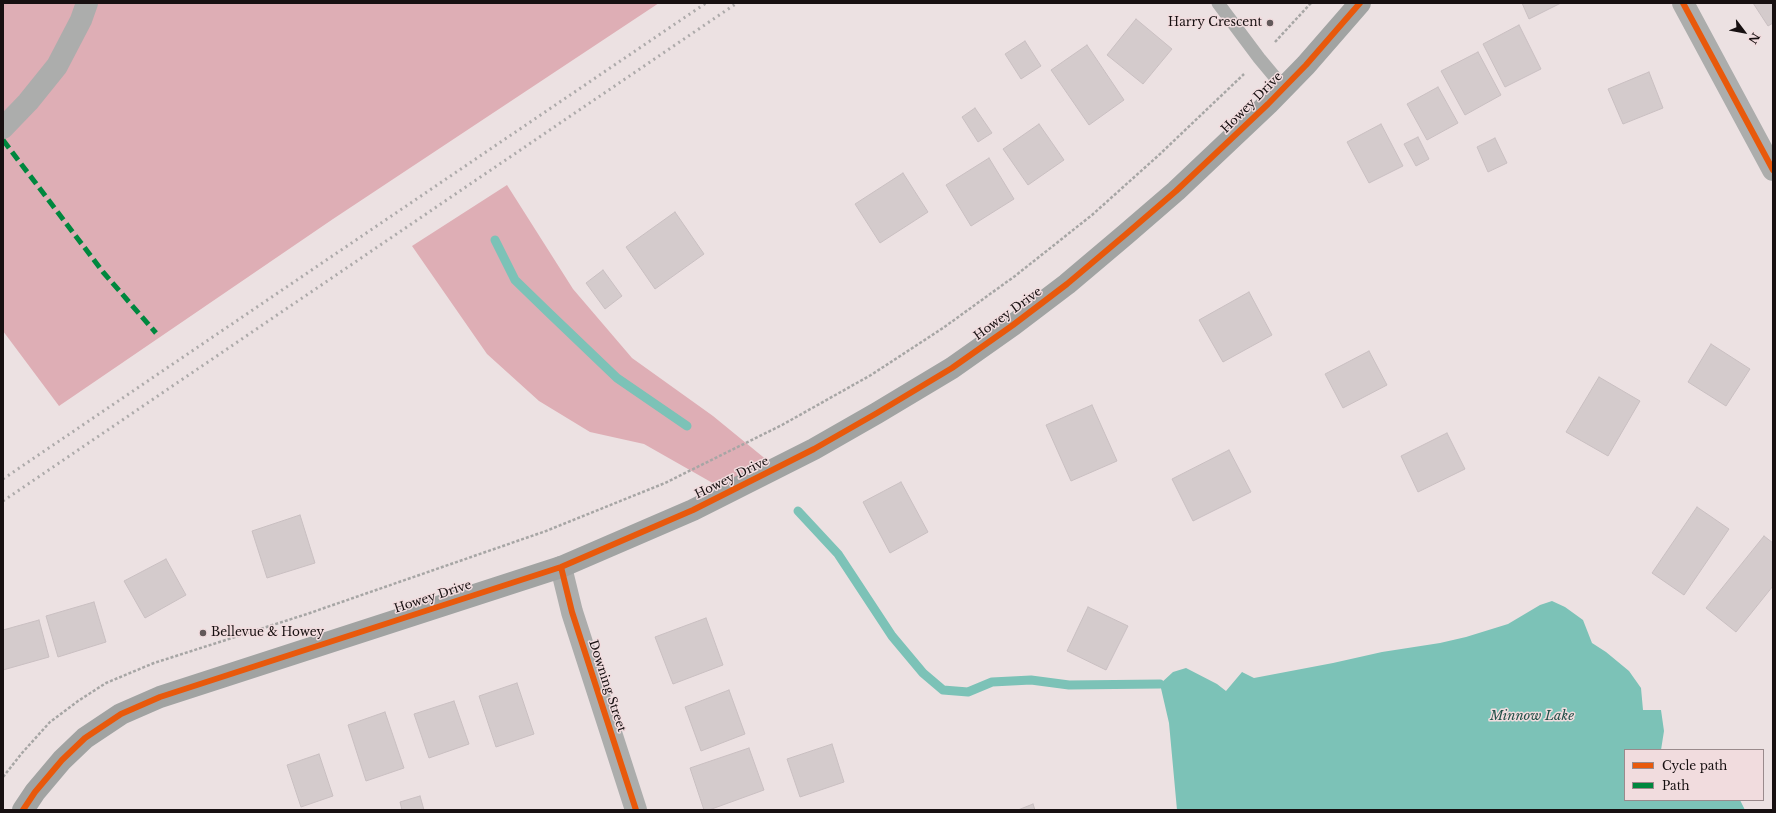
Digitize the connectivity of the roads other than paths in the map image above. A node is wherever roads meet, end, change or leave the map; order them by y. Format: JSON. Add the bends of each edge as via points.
{"nodes":[{"id":1,"x":87,"y":3,"type":"edge"},
{"id":2,"x":1218,"y":3,"type":"edge"},
{"id":3,"x":1360,"y":3,"type":"edge"},
{"id":4,"x":1683,"y":3,"type":"edge"},
{"id":5,"x":1284,"y":88,"type":"junction"},
{"id":6,"x":3,"y":128,"type":"edge"},
{"id":7,"x":1773,"y":170,"type":"edge"},
{"id":8,"x":561,"y":567,"type":"junction"},
{"id":9,"x":23,"y":810,"type":"edge"},
{"id":10,"x":636,"y":810,"type":"edge"}],
"edges":[{"from":1,"to":6,"type":"street","via":[[57,66]]},
{"from":2,"to":5,"type":"lane"},
{"from":3,"to":5,"type":"main road","name":"Howey Drive"},
{"from":4,"to":7,"type":"street"},
{"from":5,"to":8,"type":"main road","name":"Howey Drive","via":[[1176,191],[1068,284],[952,368],[821,445],[756,479],[640,534]]},
{"from":8,"to":9,"type":"main road","name":"Howey Drive","via":[[160,697],[121,714],[85,738],[62,760]]},
{"from":8,"to":10,"type":"street","name":"Downing Street","via":[[572,612]]}]}
